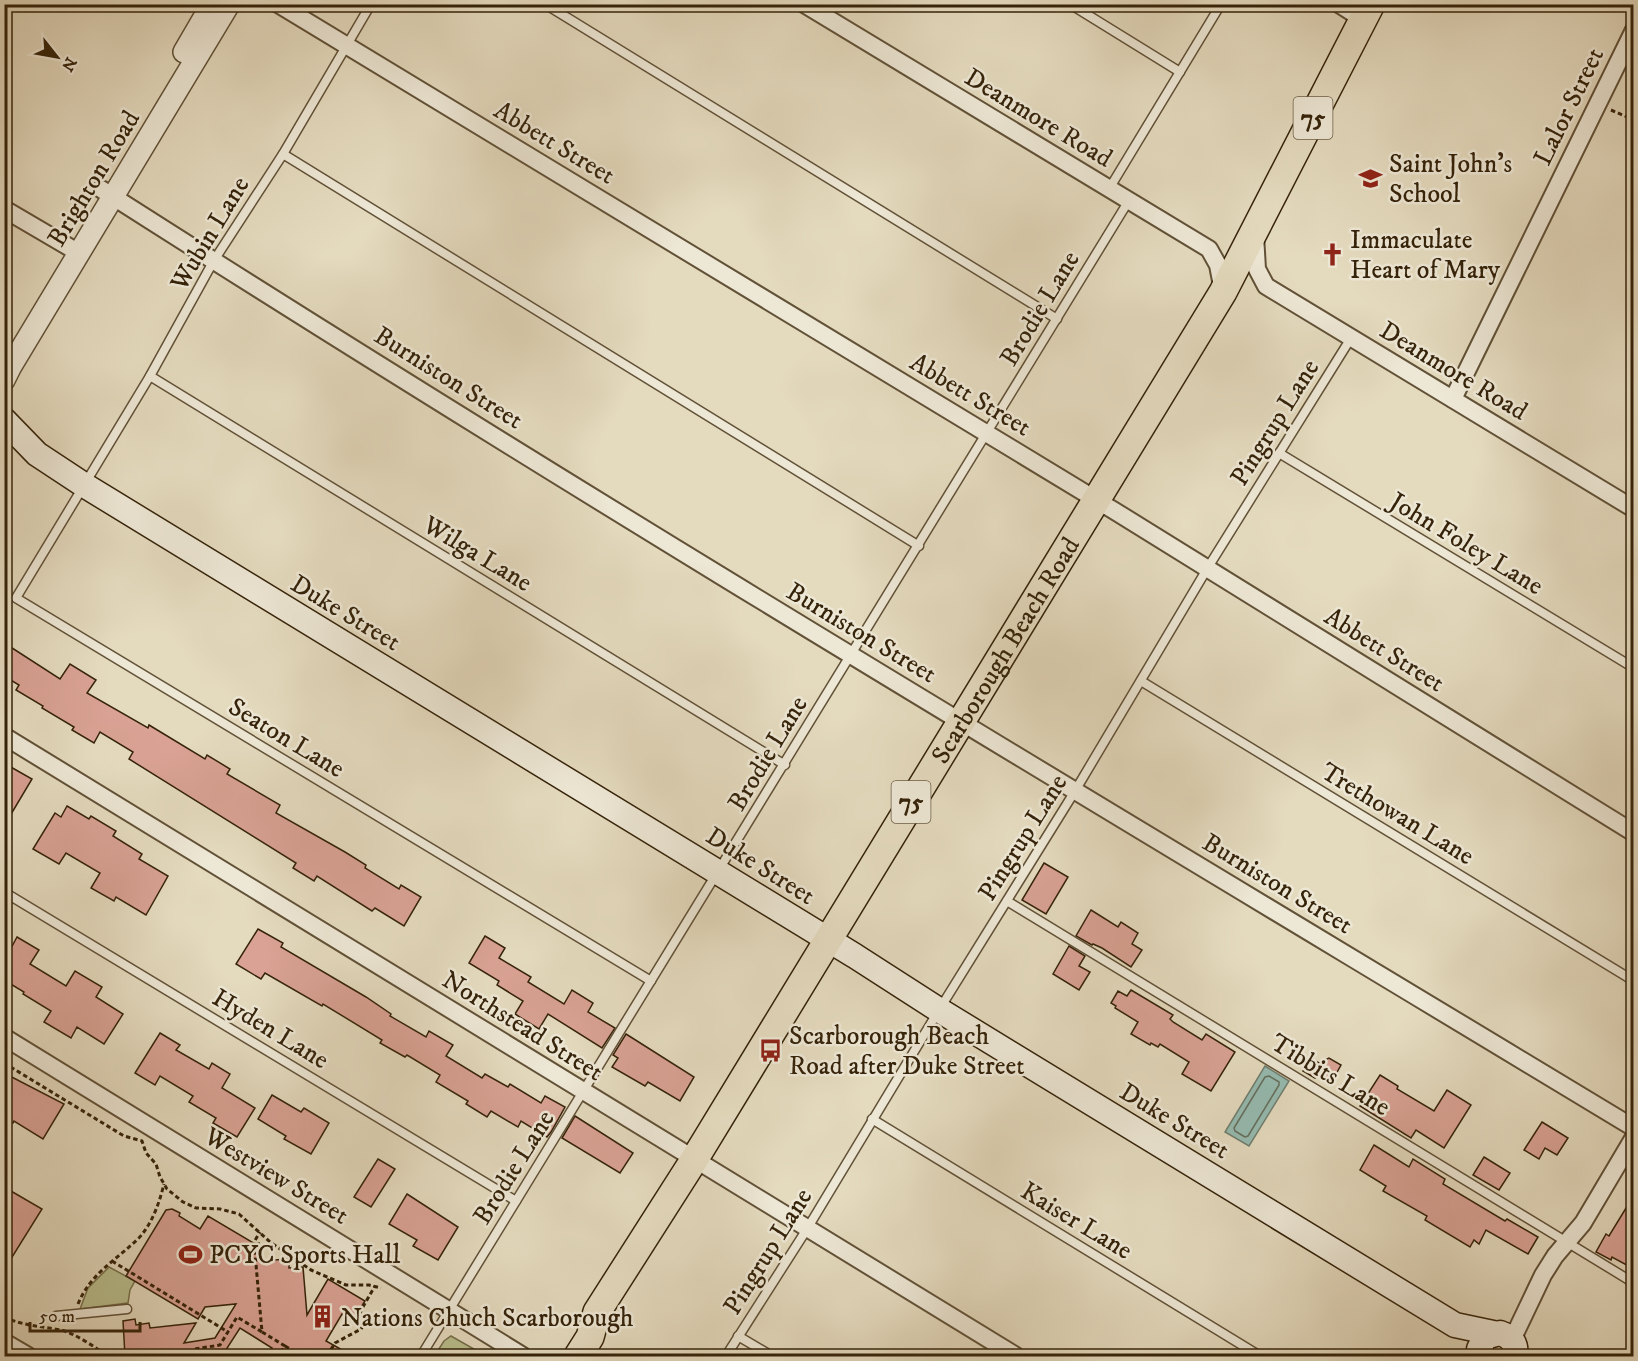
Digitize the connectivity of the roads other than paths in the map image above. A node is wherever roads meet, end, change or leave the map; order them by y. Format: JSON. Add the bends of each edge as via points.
{"nodes":[{"id":1,"x":212,"y":4,"type":"edge"},
{"id":2,"x":230,"y":4,"type":"edge"},
{"id":3,"x":278,"y":4,"type":"edge"},
{"id":4,"x":371,"y":4,"type":"edge"},
{"id":5,"x":545,"y":4,"type":"edge"},
{"id":6,"x":804,"y":4,"type":"edge"},
{"id":7,"x":1070,"y":4,"type":"edge"},
{"id":8,"x":1221,"y":4,"type":"edge"},
{"id":9,"x":1339,"y":4,"type":"edge"},
{"id":10,"x":1367,"y":12,"type":"edge"},
{"id":11,"x":1634,"y":30,"type":"edge"},
{"id":12,"x":346,"y":45,"type":"junction"},
{"id":13,"x":1180,"y":72,"type":"junction"},
{"id":14,"x":283,"y":154,"type":"junction"},
{"id":15,"x":1109,"y":189,"type":"junction"},
{"id":16,"x":107,"y":193,"type":"junction"},
{"id":17,"x":1128,"y":201,"type":"junction"},
{"id":18,"x":4,"y":209,"type":"edge"},
{"id":19,"x":1255,"y":231,"type":"junction"},
{"id":20,"x":73,"y":249,"type":"junction"},
{"id":21,"x":213,"y":262,"type":"junction"},
{"id":22,"x":1223,"y":292,"type":"junction"},
{"id":23,"x":1057,"y":319,"type":"junction"},
{"id":24,"x":1351,"y":338,"type":"junction"},
{"id":25,"x":6,"y":366,"type":"edge"},
{"id":26,"x":150,"y":376,"type":"junction"},
{"id":27,"x":1453,"y":399,"type":"junction"},
{"id":28,"x":4,"y":420,"type":"edge"},
{"id":29,"x":988,"y":434,"type":"junction"},
{"id":30,"x":4,"y":444,"type":"edge"},
{"id":31,"x":1279,"y":453,"type":"junction"},
{"id":32,"x":37,"y":454,"type":"junction"},
{"id":33,"x":84,"y":485,"type":"junction"},
{"id":34,"x":1096,"y":500,"type":"junction"},
{"id":35,"x":1634,"y":509,"type":"edge"},
{"id":36,"x":919,"y":546,"type":"junction"},
{"id":37,"x":1207,"y":569,"type":"junction"},
{"id":38,"x":852,"y":656,"type":"junction"},
{"id":39,"x":1634,"y":668,"type":"edge"},
{"id":40,"x":1141,"y":681,"type":"junction"},
{"id":41,"x":961,"y":721,"type":"junction"},
{"id":42,"x":4,"y":736,"type":"edge"},
{"id":43,"x":785,"y":765,"type":"junction"},
{"id":44,"x":1075,"y":791,"type":"junction"},
{"id":45,"x":1634,"y":833,"type":"edge"},
{"id":46,"x":719,"y":873,"type":"junction"},
{"id":47,"x":4,"y":891,"type":"edge"},
{"id":48,"x":1007,"y":901,"type":"junction"},
{"id":49,"x":828,"y":939,"type":"junction"},
{"id":50,"x":651,"y":981,"type":"junction"},
{"id":51,"x":1634,"y":981,"type":"edge"},
{"id":52,"x":939,"y":1010,"type":"junction"},
{"id":53,"x":4,"y":1037,"type":"edge"},
{"id":54,"x":584,"y":1092,"type":"junction"},
{"id":55,"x":872,"y":1119,"type":"junction"},
{"id":56,"x":1634,"y":1128,"type":"edge"},
{"id":57,"x":1634,"y":1137,"type":"edge"},
{"id":58,"x":694,"y":1160,"type":"junction"},
{"id":59,"x":516,"y":1201,"type":"junction"},
{"id":60,"x":807,"y":1229,"type":"junction"},
{"id":61,"x":1566,"y":1242,"type":"junction"},
{"id":62,"x":1634,"y":1283,"type":"edge"},
{"id":63,"x":127,"y":1309,"type":"dead end"},
{"id":64,"x":449,"y":1310,"type":"junction"},
{"id":65,"x":597,"y":1312,"type":"junction"},
{"id":66,"x":56,"y":1316,"type":"dead end"},
{"id":67,"x":1455,"y":1325,"type":"junction"},
{"id":68,"x":738,"y":1336,"type":"junction"},
{"id":69,"x":4,"y":1342,"type":"edge"},
{"id":70,"x":1509,"y":1345,"type":"edge"},
{"id":71,"x":28,"y":1356,"type":"edge"},
{"id":72,"x":421,"y":1356,"type":"edge"},
{"id":73,"x":523,"y":1356,"type":"edge"},
{"id":74,"x":559,"y":1356,"type":"edge"},
{"id":75,"x":578,"y":1356,"type":"edge"},
{"id":76,"x":726,"y":1356,"type":"edge"},
{"id":77,"x":772,"y":1356,"type":"edge"},
{"id":78,"x":1016,"y":1356,"type":"edge"},
{"id":79,"x":1260,"y":1356,"type":"edge"},
{"id":80,"x":1479,"y":1356,"type":"edge"}],
"edges":[{"from":1,"to":16,"type":"street","name":"Brighton Road"},
{"from":2,"to":16,"type":"street","name":"Brighton Road"},
{"from":3,"to":12,"type":"street","name":"Abbett Street"},
{"from":4,"to":12,"type":"lane","name":"Wubin Lane"},
{"from":5,"to":23,"type":"lane"},
{"from":6,"to":15,"type":"street","name":"Deanmore Road"},
{"from":7,"to":13,"type":"lane"},
{"from":8,"to":13,"type":"lane"},
{"from":9,"to":10,"type":"street"},
{"from":10,"to":19,"type":"main road","name":"Scarborough Beach Road","number":"75"},
{"from":11,"to":27,"type":"street","name":"Lalor Street"},
{"from":12,"to":14,"type":"lane","name":"Wubin Lane"},
{"from":12,"to":29,"type":"street","name":"Abbett Street"},
{"from":13,"to":15,"type":"lane"},
{"from":14,"to":21,"type":"lane","name":"Wubin Lane"},
{"from":14,"to":36,"type":"lane"},
{"from":15,"to":17,"type":"street","name":"Deanmore Road"},
{"from":16,"to":20,"type":"street","name":"Brighton Road"},
{"from":16,"to":21,"type":"street","name":"Burniston Street"},
{"from":17,"to":22,"type":"street","name":"Deanmore Road","via":[[1209,249],[1218,265]]},
{"from":17,"to":23,"type":"lane","name":"Brodie Lane"},
{"from":18,"to":20,"type":"street"},
{"from":19,"to":22,"type":"main road","name":"Scarborough Beach Road","number":"75"},
{"from":19,"to":24,"type":"street","name":"Deanmore Road","via":[[1257,269],[1266,286]]},
{"from":20,"to":25,"type":"street","name":"Brighton Road"},
{"from":21,"to":26,"type":"lane","name":"Wubin Lane"},
{"from":21,"to":38,"type":"street","name":"Burniston Street"},
{"from":22,"to":34,"type":"main road","name":"Scarborough Beach Road","number":"75"},
{"from":23,"to":29,"type":"lane","name":"Brodie Lane"},
{"from":24,"to":27,"type":"street","name":"Deanmore Road"},
{"from":24,"to":31,"type":"lane","name":"Pingrup Lane"},
{"from":26,"to":33,"type":"lane","name":"Wubin Lane"},
{"from":26,"to":43,"type":"lane","name":"Wilga Lane"},
{"from":27,"to":35,"type":"street","name":"Deanmore Road"},
{"from":28,"to":32,"type":"main road","name":"Duke Street"},
{"from":29,"to":34,"type":"street","name":"Abbett Street"},
{"from":29,"to":36,"type":"lane","name":"Brodie Lane"},
{"from":30,"to":32,"type":"main road","name":"Duke Street"},
{"from":31,"to":37,"type":"lane","name":"Pingrup Lane"},
{"from":31,"to":39,"type":"lane","name":"John Foley Lane"},
{"from":32,"to":33,"type":"main road","name":"Duke Street"},
{"from":33,"to":46,"type":"main road","name":"Duke Street"},
{"from":33,"to":50,"type":"lane","name":"Seaton Lane","via":[[16,598]]},
{"from":34,"to":37,"type":"street","name":"Abbett Street"},
{"from":34,"to":41,"type":"main road","name":"Scarborough Beach Road","number":"75"},
{"from":36,"to":38,"type":"lane","name":"Brodie Lane"},
{"from":37,"to":40,"type":"lane","name":"Pingrup Lane"},
{"from":37,"to":45,"type":"street","name":"Abbett Street"},
{"from":38,"to":41,"type":"street","name":"Burniston Street"},
{"from":38,"to":43,"type":"lane","name":"Brodie Lane"},
{"from":40,"to":44,"type":"lane","name":"Pingrup Lane"},
{"from":40,"to":51,"type":"lane","name":"Trethowan Lane"},
{"from":41,"to":44,"type":"street","name":"Burniston Street"},
{"from":41,"to":49,"type":"main road","name":"Scarborough Beach Road","number":"75"},
{"from":42,"to":54,"type":"street","name":"Northstead Street"},
{"from":43,"to":46,"type":"lane","name":"Brodie Lane"},
{"from":44,"to":48,"type":"lane","name":"Pingrup Lane"},
{"from":44,"to":56,"type":"street","name":"Burniston Street"},
{"from":46,"to":49,"type":"main road","name":"Duke Street"},
{"from":46,"to":50,"type":"lane","name":"Brodie Lane"},
{"from":47,"to":59,"type":"lane","name":"Hyden Lane"},
{"from":48,"to":52,"type":"lane","name":"Pingrup Lane"},
{"from":48,"to":61,"type":"lane","name":"Tibbits Lane"},
{"from":49,"to":52,"type":"main road","name":"Duke Street"},
{"from":49,"to":58,"type":"main road","name":"Scarborough Beach Road","number":"75"},
{"from":50,"to":54,"type":"lane","name":"Brodie Lane"},
{"from":52,"to":55,"type":"lane","name":"Pingrup Lane"},
{"from":52,"to":67,"type":"main road","name":"Duke Street"},
{"from":53,"to":64,"type":"street","name":"Westview Street"},
{"from":54,"to":58,"type":"street","name":"Northstead Street"},
{"from":54,"to":59,"type":"lane","name":"Brodie Lane"},
{"from":55,"to":60,"type":"lane","name":"Pingrup Lane"},
{"from":55,"to":79,"type":"lane","name":"Kaiser Lane"},
{"from":57,"to":61,"type":"street","via":[[1583,1223]]},
{"from":58,"to":60,"type":"street","name":"Northstead Street"},
{"from":58,"to":65,"type":"main road","name":"Scarborough Beach Road","number":"75"},
{"from":59,"to":64,"type":"lane","name":"Brodie Lane"},
{"from":60,"to":68,"type":"lane","name":"Pingrup Lane"},
{"from":60,"to":78,"type":"street","name":"Northstead Street"},
{"from":61,"to":62,"type":"lane","name":"Tibbits Lane"},
{"from":61,"to":70,"type":"street"},
{"from":63,"to":66,"type":"lane"},
{"from":64,"to":72,"type":"lane","name":"Brodie Lane"},
{"from":64,"to":73,"type":"street","name":"Westview Street"},
{"from":65,"to":74,"type":"main road","name":"Scarborough Beach Road","number":"75","via":[[576,1328]]},
{"from":65,"to":75,"type":"main road","name":"Scarborough Beach Road","number":"75","via":[[590,1337]]},
{"from":67,"to":70,"type":"main road","name":"Duke Street"},
{"from":67,"to":80,"type":"main road","name":"Duke Street"},
{"from":68,"to":76,"type":"lane","name":"Pingrup Lane"},
{"from":68,"to":77,"type":"lane"},
{"from":69,"to":71,"type":"street"},
{"from":70,"to":80,"type":"main road","name":"Duke Street","via":[[1481,1342]]}]}
